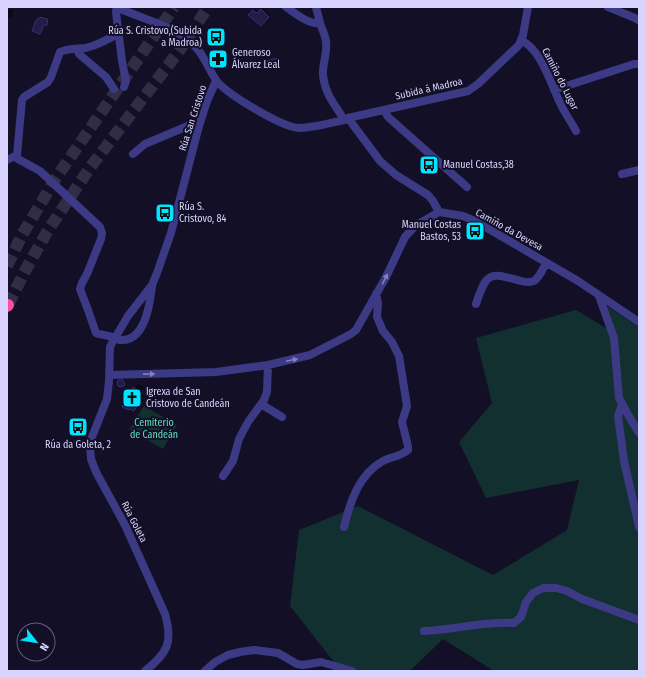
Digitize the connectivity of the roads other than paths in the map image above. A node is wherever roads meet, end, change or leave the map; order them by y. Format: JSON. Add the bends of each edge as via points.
{"nodes":[{"id":1,"x":117,"y":7,"type":"edge"},
{"id":2,"x":286,"y":7,"type":"edge"},
{"id":3,"x":316,"y":7,"type":"edge"},
{"id":4,"x":528,"y":7,"type":"edge"},
{"id":5,"x":608,"y":7,"type":"edge"},
{"id":6,"x":129,"y":9,"type":"edge"},
{"id":7,"x":638,"y":20,"type":"dead end"},
{"id":8,"x":320,"y":24,"type":"junction"},
{"id":9,"x":119,"y":34,"type":"junction"},
{"id":10,"x":521,"y":40,"type":"junction"},
{"id":11,"x":77,"y":49,"type":"junction"},
{"id":12,"x":639,"y":64,"type":"edge"},
{"id":13,"x":216,"y":80,"type":"junction"},
{"id":14,"x":124,"y":86,"type":"dead end"},
{"id":15,"x":114,"y":89,"type":"dead end"},
{"id":16,"x":554,"y":90,"type":"junction"},
{"id":17,"x":384,"y":110,"type":"junction"},
{"id":18,"x":346,"y":119,"type":"junction"},
{"id":19,"x":199,"y":126,"type":"junction"},
{"id":20,"x":576,"y":131,"type":"dead end"},
{"id":21,"x":17,"y":154,"type":"junction"},
{"id":22,"x":133,"y":154,"type":"dead end"},
{"id":23,"x":7,"y":160,"type":"edge"},
{"id":24,"x":639,"y":170,"type":"edge"},
{"id":25,"x":622,"y":174,"type":"dead end"},
{"id":26,"x":466,"y":187,"type":"dead end"},
{"id":27,"x":439,"y":212,"type":"junction"},
{"id":28,"x":546,"y":263,"type":"junction"},
{"id":29,"x":152,"y":285,"type":"junction"},
{"id":30,"x":376,"y":294,"type":"junction"},
{"id":31,"x":599,"y":296,"type":"junction"},
{"id":32,"x":476,"y":304,"type":"dead end"},
{"id":33,"x":639,"y":322,"type":"edge"},
{"id":34,"x":114,"y":338,"type":"junction"},
{"id":35,"x":268,"y":366,"type":"junction"},
{"id":36,"x":110,"y":375,"type":"junction"},
{"id":37,"x":261,"y":404,"type":"junction"},
{"id":38,"x":622,"y":404,"type":"junction"},
{"id":39,"x":282,"y":417,"type":"dead end"},
{"id":40,"x":639,"y":433,"type":"edge"},
{"id":41,"x":223,"y":476,"type":"dead end"},
{"id":42,"x":344,"y":527,"type":"dead end"},
{"id":43,"x":639,"y":527,"type":"edge"},
{"id":44,"x":639,"y":620,"type":"edge"},
{"id":45,"x":424,"y":631,"type":"dead end"},
{"id":46,"x":145,"y":671,"type":"edge"},
{"id":47,"x":205,"y":671,"type":"edge"},
{"id":48,"x":352,"y":671,"type":"edge"}],
"edges":[{"from":1,"to":6,"type":"street","name":"Rúa San Cristovo"},
{"from":1,"to":9,"type":"street"},
{"from":2,"to":8,"type":"street","via":[[315,24]]},
{"from":3,"to":8,"type":"street"},
{"from":4,"to":10,"type":"street","name":"Subida á Madroa"},
{"from":5,"to":7,"type":"street"},
{"from":6,"to":13,"type":"street","name":"Rúa San Cristovo","via":[[189,40],[202,54]]},
{"from":8,"to":18,"type":"street","via":[[326,41],[323,74],[325,87],[332,103]]},
{"from":9,"to":11,"type":"street","via":[[87,48]]},
{"from":9,"to":14,"type":"street","via":[[126,81]]},
{"from":10,"to":16,"type":"street","name":"Camiño do Lugar","via":[[527,42],[538,56]]},
{"from":10,"to":17,"type":"street","name":"Subida á Madroa","via":[[519,45],[468,91]]},
{"from":11,"to":15,"type":"street","via":[[79,54],[106,77]]},
{"from":11,"to":21,"type":"street","via":[[60,52],[48,82],[24,97]]},
{"from":12,"to":16,"type":"street"},
{"from":13,"to":18,"type":"street","name":"Subida á Madroa","via":[[247,104],[292,126],[310,127]]},
{"from":13,"to":19,"type":"street","name":"Rúa San Cristovo"},
{"from":16,"to":20,"type":"street","name":"Camiño do Lugar"},
{"from":17,"to":18,"type":"street","name":"Subida á Madroa"},
{"from":17,"to":26,"type":"street","via":[[388,117]]},
{"from":18,"to":27,"type":"street","via":[[380,161],[396,175],[428,195]]},
{"from":19,"to":22,"type":"street","via":[[190,125],[145,144]]},
{"from":19,"to":29,"type":"street","name":"Rúa San Cristovo","via":[[171,233]]},
{"from":21,"to":23,"type":"street"},
{"from":21,"to":34,"type":"street","via":[[18,159],[40,170],[100,228],[101,239],[80,289],[96,333]]},
{"from":24,"to":25,"type":"street"},
{"from":27,"to":28,"type":"street","name":"Camiño da Devesa","via":[[475,221]]},
{"from":30,"to":27,"type":"street","one_way":true,"via":[[408,233]]},
{"from":28,"to":31,"type":"street","name":"Camiño da Devesa"},
{"from":28,"to":32,"type":"street","name":"Camiño da Devesa","via":[[533,282],[492,275],[482,287]]},
{"from":29,"to":34,"type":"street","name":"Rúa San Cristovo"},
{"from":29,"to":34,"type":"street","name":"Rúa San Cristovo","via":[[142,326],[132,337],[120,340]]},
{"from":35,"to":30,"type":"street","one_way":true,"via":[[310,355],[351,334],[359,325]]},
{"from":30,"to":42,"type":"street","via":[[377,317],[399,356],[406,406],[402,422],[408,450],[383,461],[366,476],[353,497]]},
{"from":31,"to":33,"type":"street","name":"Camiño da Devesa"},
{"from":31,"to":38,"type":"street","via":[[614,338],[619,398]]},
{"from":34,"to":36,"type":"street","name":"Rúa San Cristovo","via":[[110,348]]},
{"from":36,"to":35,"type":"street","one_way":true,"via":[[216,372]]},
{"from":35,"to":37,"type":"street","via":[[267,392]]},
{"from":36,"to":46,"type":"street","name":"Rúa Goleta","via":[[107,399],[90,446],[91,459],[126,525],[169,628],[165,650]]},
{"from":37,"to":39,"type":"street"},
{"from":37,"to":41,"type":"street","via":[[239,439],[233,460]]},
{"from":38,"to":40,"type":"street"},
{"from":38,"to":43,"type":"street","via":[[618,416],[624,461]]},
{"from":44,"to":45,"type":"street","via":[[567,591],[543,588],[533,593],[526,602],[522,617],[514,623],[496,622]]},
{"from":47,"to":48,"type":"street","via":[[228,655],[254,650],[278,653],[297,664],[321,662]]}]}
